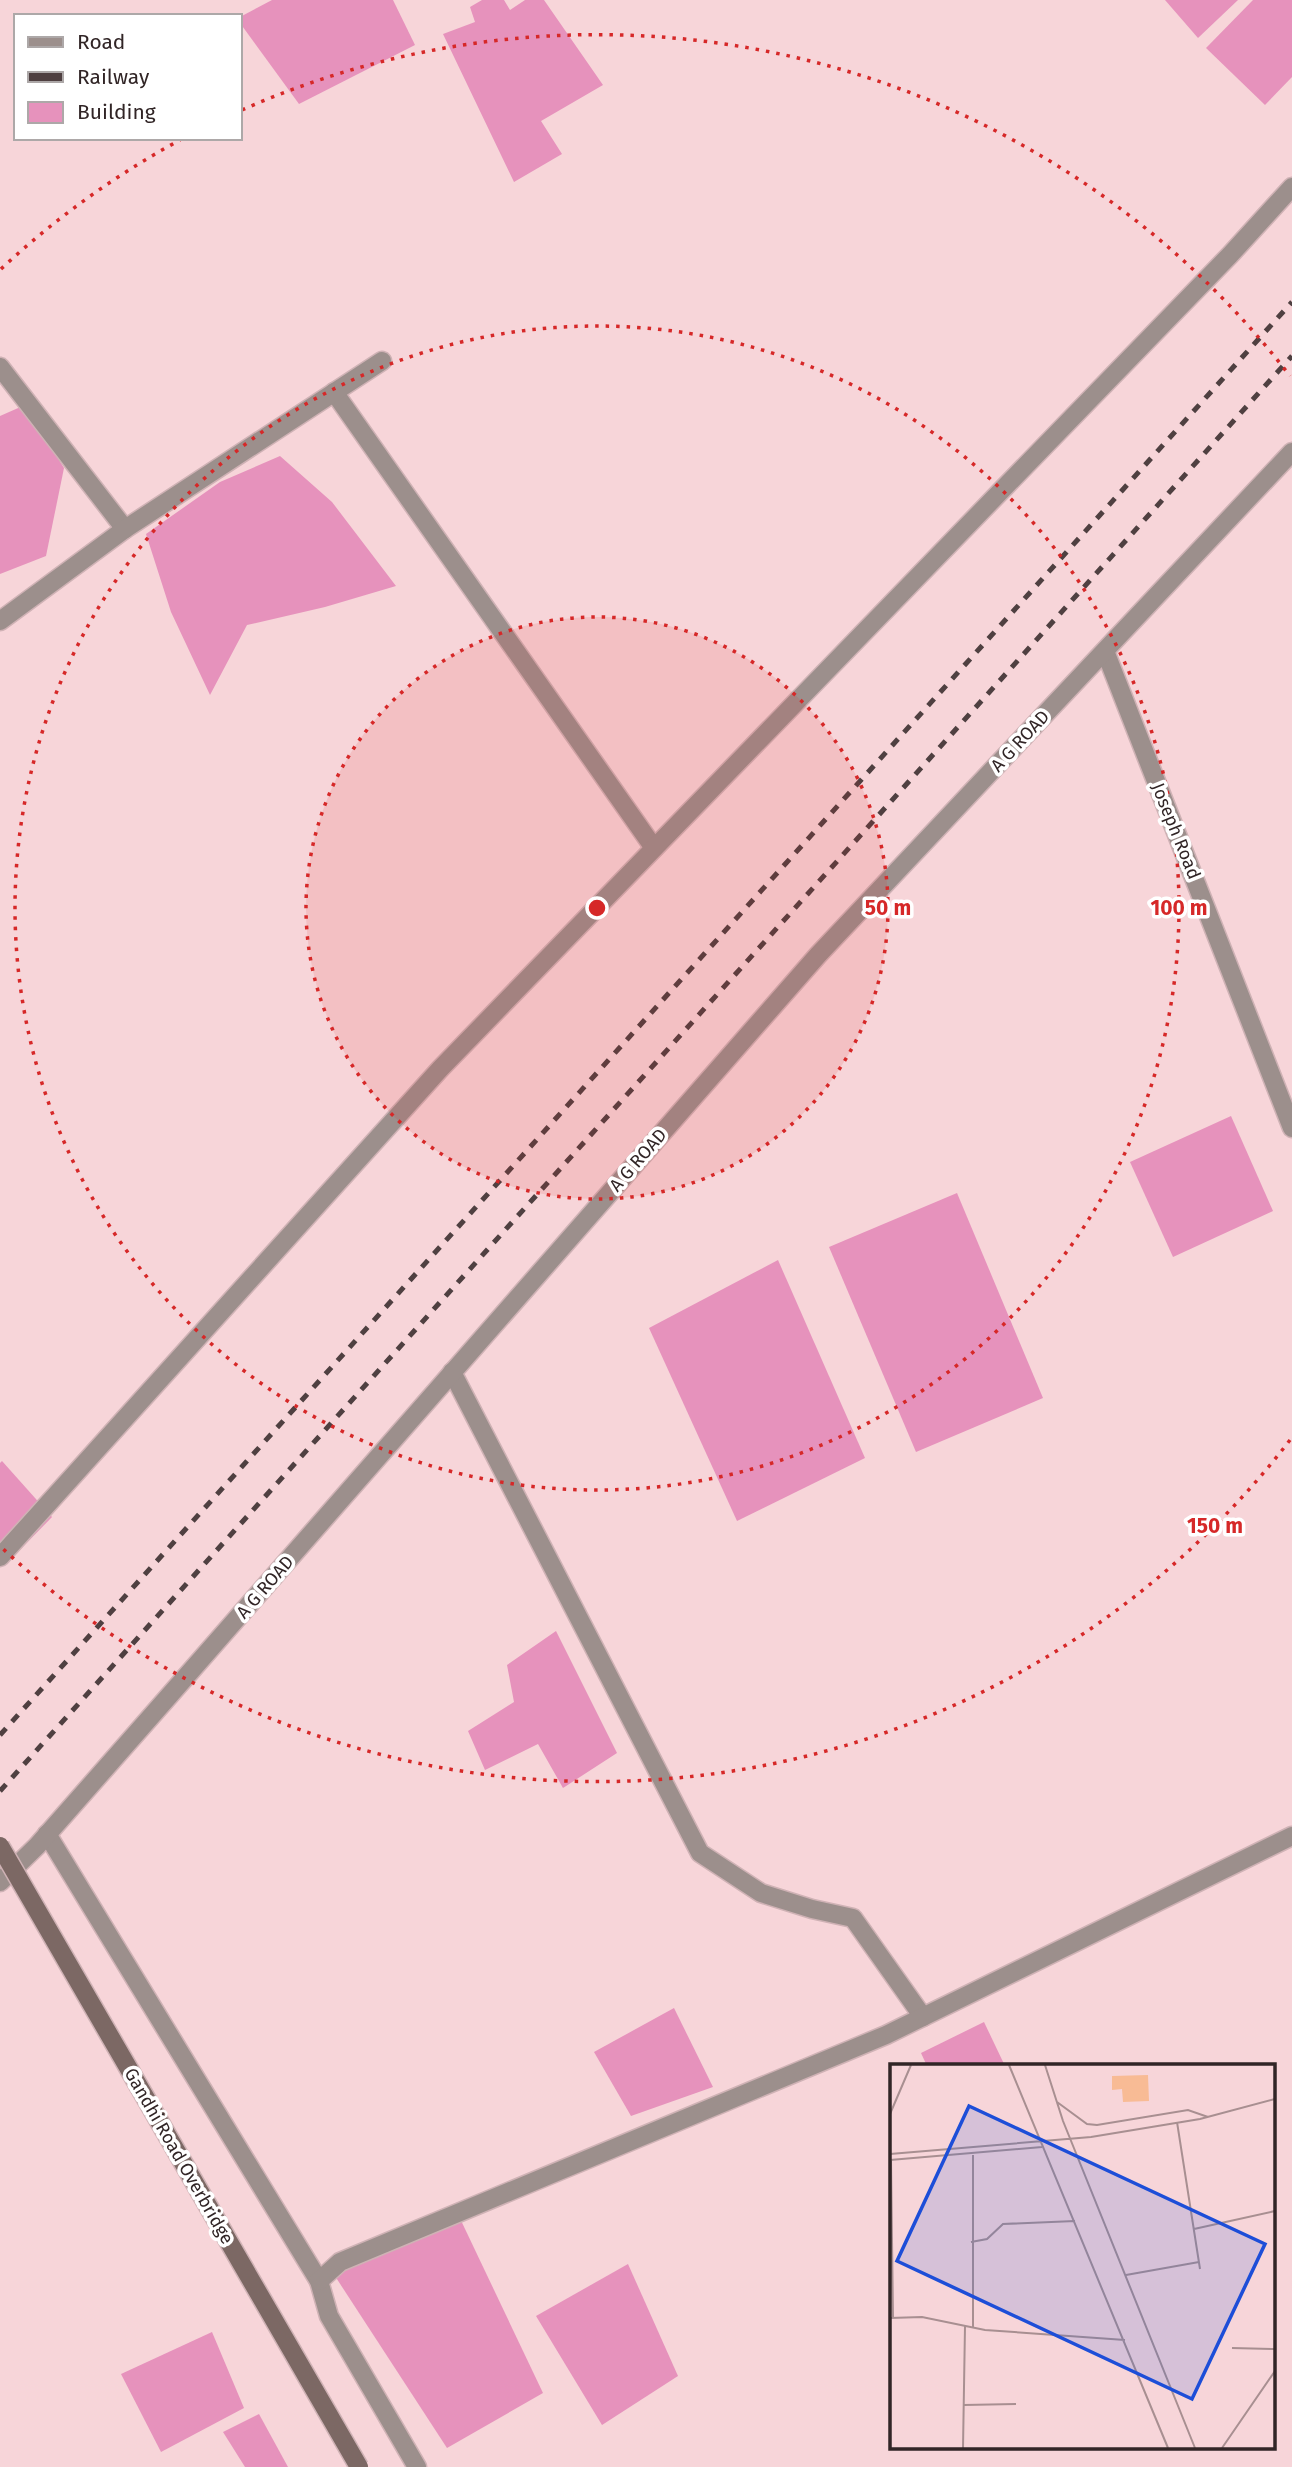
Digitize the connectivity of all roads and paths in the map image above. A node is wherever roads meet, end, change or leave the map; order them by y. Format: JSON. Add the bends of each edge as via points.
{"nodes":[{"id":1,"x":1292,"y":187,"type":"edge"},
{"id":2,"x":382,"y":361,"type":"dead end"},
{"id":3,"x":0,"y":367,"type":"edge"},
{"id":4,"x":334,"y":392,"type":"junction"},
{"id":5,"x":1292,"y":452,"type":"edge"},
{"id":6,"x":125,"y":529,"type":"junction"},
{"id":7,"x":0,"y":621,"type":"edge"},
{"id":8,"x":1105,"y":651,"type":"junction"},
{"id":9,"x":654,"y":848,"type":"junction"},
{"id":10,"x":1292,"y":1128,"type":"edge"},
{"id":11,"x":453,"y":1372,"type":"junction"},
{"id":12,"x":0,"y":1557,"type":"edge"},
{"id":13,"x":47,"y":1834,"type":"junction"},
{"id":14,"x":1292,"y":1836,"type":"edge"},
{"id":15,"x":0,"y":1846,"type":"edge"},
{"id":16,"x":0,"y":1882,"type":"edge"},
{"id":17,"x":923,"y":2017,"type":"junction"},
{"id":18,"x":319,"y":2281,"type":"junction"},
{"id":19,"x":359,"y":2467,"type":"edge"},
{"id":20,"x":417,"y":2467,"type":"edge"}],
"edges":[{"from":1,"to":9,"type":"street"},
{"from":2,"to":4,"type":"street"},
{"from":3,"to":6,"type":"street"},
{"from":4,"to":6,"type":"street"},
{"from":4,"to":9,"type":"street"},
{"from":5,"to":8,"type":"street","name":"A G ROAD"},
{"from":6,"to":7,"type":"street"},
{"from":8,"to":10,"type":"street","name":"Joseph Road"},
{"from":8,"to":11,"type":"street","name":"A G ROAD","via":[[818,955]]},
{"from":9,"to":12,"type":"street","via":[[440,1069]]},
{"from":11,"to":13,"type":"street","name":"A G ROAD"},
{"from":11,"to":17,"type":"street","via":[[700,1853],[761,1893],[853,1918]]},
{"from":13,"to":16,"type":"street","name":"A G ROAD"},
{"from":13,"to":18,"type":"street"},
{"from":14,"to":17,"type":"street"},
{"from":15,"to":19,"type":"main road","name":"Gandhi Road Overbridge","bridge":true},
{"from":17,"to":18,"type":"street","via":[[340,2262]]},
{"from":18,"to":20,"type":"street","via":[[330,2316]]}]}
